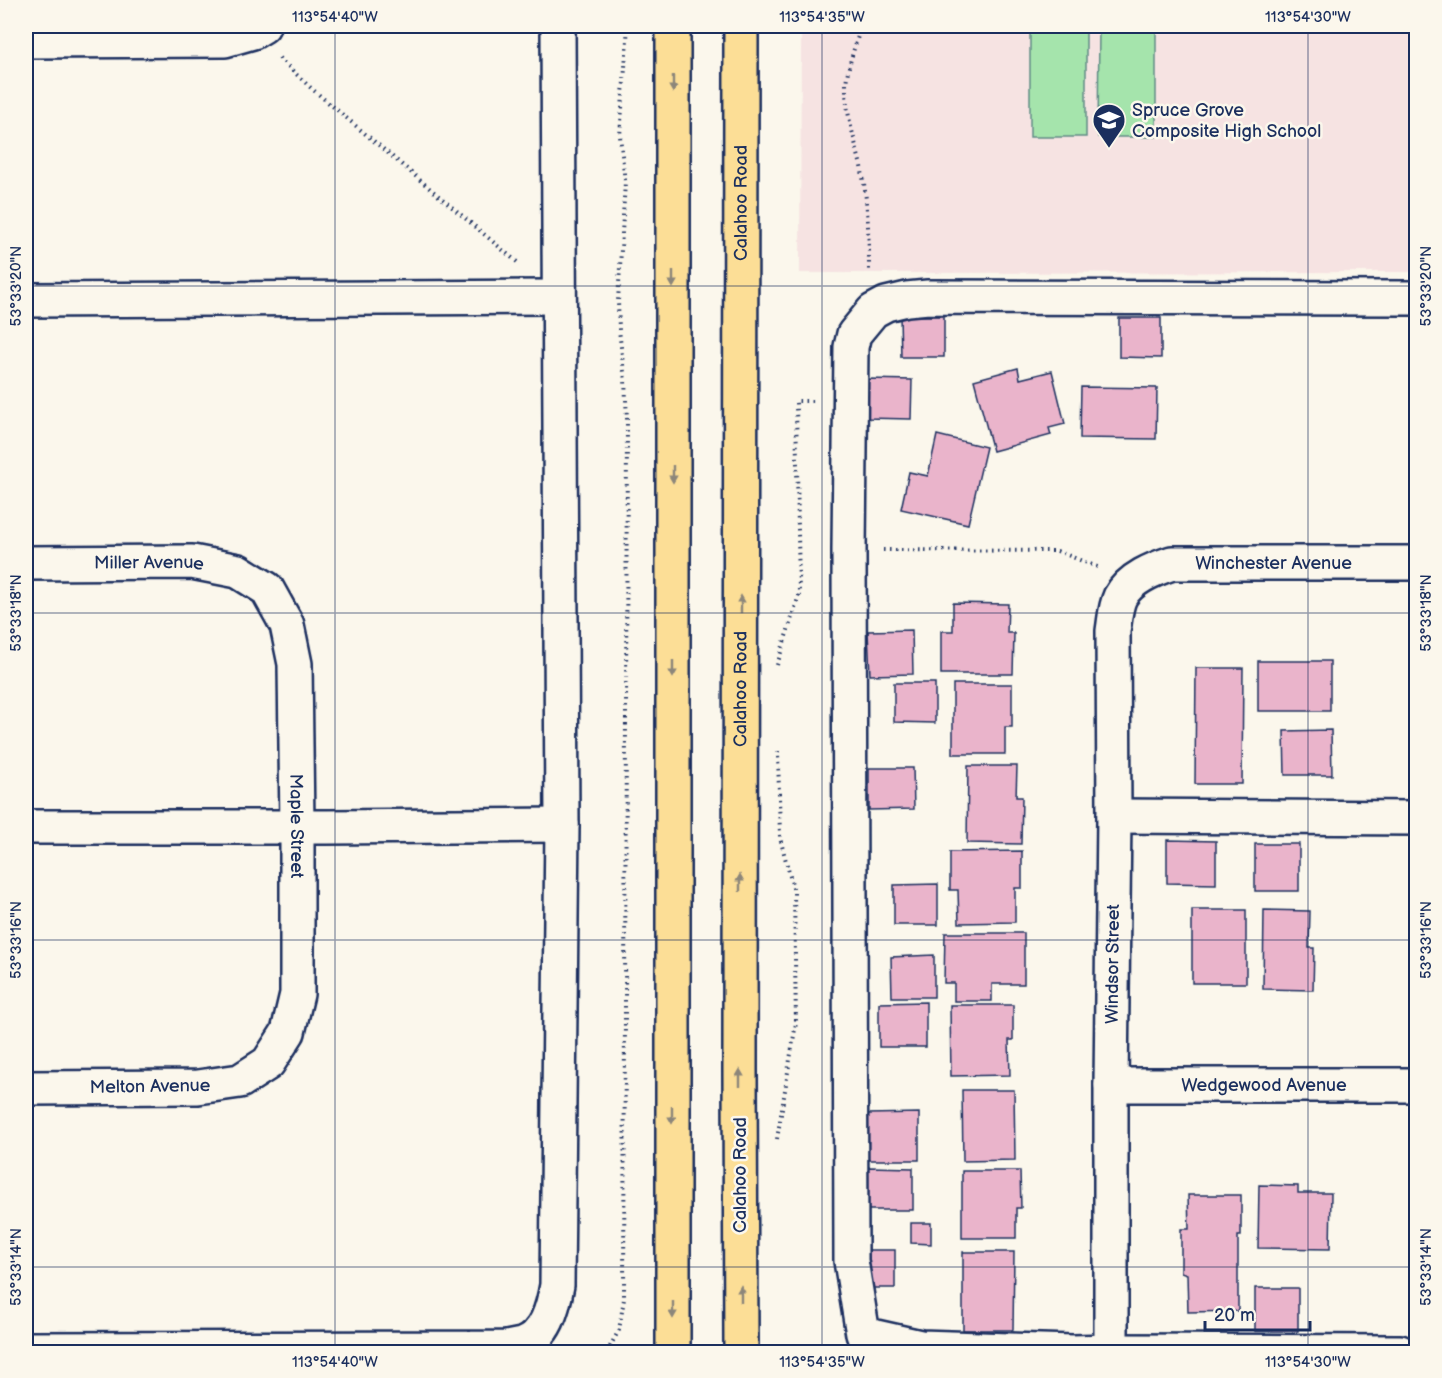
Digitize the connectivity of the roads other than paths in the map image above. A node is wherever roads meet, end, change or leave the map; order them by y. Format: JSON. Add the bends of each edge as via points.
{"nodes":[{"id":1,"x":558,"y":26,"type":"edge"},
{"id":2,"x":673,"y":26,"type":"edge"},
{"id":3,"x":741,"y":26,"type":"edge"},
{"id":4,"x":258,"y":29,"type":"edge"},
{"id":5,"x":26,"y":41,"type":"edge"},
{"id":6,"x":558,"y":297,"type":"junction"},
{"id":7,"x":1416,"y":298,"type":"edge"},
{"id":8,"x":26,"y":300,"type":"edge"},
{"id":9,"x":26,"y":562,"type":"edge"},
{"id":10,"x":1416,"y":563,"type":"edge"},
{"id":11,"x":1134,"y":581,"type":"joint"},
{"id":12,"x":267,"y":589,"type":"joint"},
{"id":13,"x":1114,"y":816,"type":"junction"},
{"id":14,"x":1416,"y":818,"type":"edge"},
{"id":15,"x":562,"y":825,"type":"junction"},
{"id":16,"x":26,"y":827,"type":"edge"},
{"id":17,"x":297,"y":827,"type":"junction"},
{"id":18,"x":268,"y":1062,"type":"joint"},
{"id":19,"x":1111,"y":1085,"type":"junction"},
{"id":20,"x":1416,"y":1085,"type":"edge"},
{"id":21,"x":26,"y":1088,"type":"edge"},
{"id":22,"x":26,"y":1349,"type":"edge"},
{"id":23,"x":1111,"y":1352,"type":"edge"},
{"id":24,"x":673,"y":1353,"type":"edge"},
{"id":25,"x":741,"y":1353,"type":"edge"},
{"id":26,"x":1400,"y":1353,"type":"edge"}],
"edges":[{"from":1,"to":6,"type":"street"},
{"from":2,"to":24,"type":"main road","one_way":true},
{"from":25,"to":3,"type":"main road","name":"Calahoo Road","one_way":true},
{"from":4,"to":5,"type":"street","via":[[225,40]]},
{"from":6,"to":8,"type":"street"},
{"from":6,"to":15,"type":"street"},
{"from":7,"to":23,"type":"street","via":[[928,297],[886,304],[873,311],[854,334],[849,550],[851,1261],[863,1334],[921,1347]]},
{"from":9,"to":12,"type":"street","name":"Miller Avenue","via":[[192,562],[238,571]]},
{"from":10,"to":11,"type":"street","name":"Winchester Avenue","via":[[1173,563]]},
{"from":11,"to":13,"type":"street","name":"Windsor Street","via":[[1121,595],[1113,631]]},
{"from":12,"to":17,"type":"street","name":"Maple Street","via":[[287,625],[296,664]]},
{"from":13,"to":14,"type":"street"},
{"from":13,"to":19,"type":"street","name":"Windsor Street"},
{"from":15,"to":17,"type":"street"},
{"from":15,"to":22,"type":"street","via":[[557,1286],[553,1308],[541,1331],[524,1344],[507,1348]]},
{"from":16,"to":17,"type":"street"},
{"from":17,"to":18,"type":"street","name":"Maple Street","via":[[297,994],[288,1032]]},
{"from":18,"to":21,"type":"street","name":"Melton Avenue","via":[[240,1081],[198,1087]]},
{"from":19,"to":20,"type":"street","name":"Wedgewood Avenue"},
{"from":19,"to":23,"type":"street","name":"Windsor Street"},
{"from":23,"to":26,"type":"street"}]}
